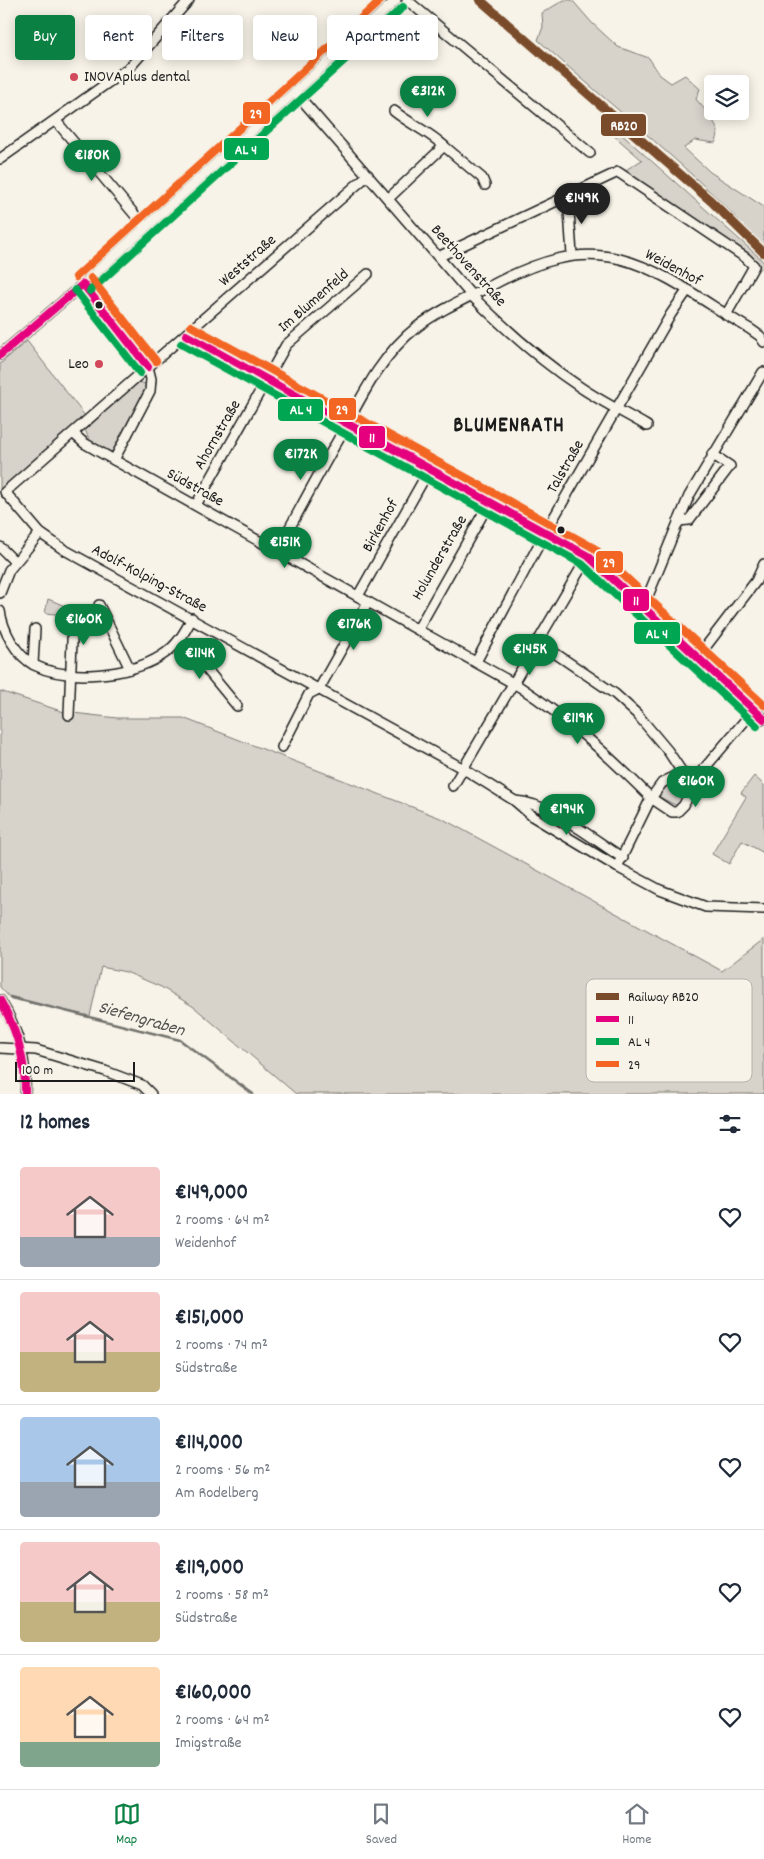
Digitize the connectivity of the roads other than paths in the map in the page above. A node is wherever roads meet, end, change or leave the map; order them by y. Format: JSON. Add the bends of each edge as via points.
{"nodes":[{"id":1,"x":189,"y":0,"type":"edge"},
{"id":2,"x":396,"y":0,"type":"edge"},
{"id":3,"x":407,"y":0,"type":"edge"},
{"id":4,"x":296,"y":93,"type":"junction"},
{"id":5,"x":394,"y":111,"type":"dead end"},
{"id":6,"x":56,"y":122,"type":"junction"},
{"id":7,"x":444,"y":146,"type":"junction"},
{"id":8,"x":590,"y":153,"type":"dead end"},
{"id":9,"x":0,"y":159,"type":"edge"},
{"id":10,"x":368,"y":175,"type":"junction"},
{"id":11,"x":485,"y":185,"type":"dead end"},
{"id":12,"x":568,"y":196,"type":"junction"},
{"id":13,"x":388,"y":199,"type":"junction"},
{"id":14,"x":146,"y":227,"type":"junction"},
{"id":15,"x":440,"y":256,"type":"junction"},
{"id":16,"x":572,"y":256,"type":"junction"},
{"id":17,"x":368,"y":274,"type":"dead end"},
{"id":18,"x":84,"y":284,"type":"junction"},
{"id":19,"x":686,"y":290,"type":"junction"},
{"id":20,"x":472,"y":296,"type":"junction"},
{"id":21,"x":726,"y":315,"type":"junction"},
{"id":22,"x":186,"y":336,"type":"junction"},
{"id":23,"x":764,"y":342,"type":"edge"},
{"id":24,"x":0,"y":355,"type":"edge"},
{"id":25,"x":148,"y":367,"type":"junction"},
{"id":26,"x":764,"y":372,"type":"edge"},
{"id":27,"x":267,"y":379,"type":"junction"},
{"id":28,"x":617,"y":409,"type":"junction"},
{"id":29,"x":346,"y":424,"type":"junction"},
{"id":30,"x":647,"y":426,"type":"dead end"},
{"id":31,"x":74,"y":434,"type":"junction"},
{"id":32,"x":712,"y":454,"type":"junction"},
{"id":33,"x":114,"y":460,"type":"junction"},
{"id":34,"x":429,"y":470,"type":"junction"},
{"id":35,"x":5,"y":492,"type":"joint"},
{"id":36,"x":489,"y":503,"type":"junction"},
{"id":37,"x":196,"y":505,"type":"junction"},
{"id":38,"x":678,"y":521,"type":"junction"},
{"id":39,"x":40,"y":533,"type":"junction"},
{"id":40,"x":545,"y":533,"type":"junction"},
{"id":41,"x":0,"y":546,"type":"edge"},
{"id":42,"x":277,"y":551,"type":"junction"},
{"id":43,"x":588,"y":556,"type":"junction"},
{"id":44,"x":15,"y":562,"type":"junction"},
{"id":45,"x":764,"y":564,"type":"edge"},
{"id":46,"x":760,"y":582,"type":"edge"},
{"id":47,"x":0,"y":591,"type":"edge"},
{"id":48,"x":358,"y":596,"type":"junction"},
{"id":49,"x":368,"y":602,"type":"junction"},
{"id":50,"x":99,"y":605,"type":"dead end"},
{"id":51,"x":643,"y":608,"type":"junction"},
{"id":52,"x":0,"y":612,"type":"edge"},
{"id":53,"x":73,"y":617,"type":"dead end"},
{"id":54,"x":192,"y":618,"type":"junction"},
{"id":55,"x":35,"y":629,"type":"dead end"},
{"id":56,"x":418,"y":629,"type":"junction"},
{"id":57,"x":181,"y":638,"type":"junction"},
{"id":58,"x":537,"y":641,"type":"junction"},
{"id":59,"x":697,"y":658,"type":"junction"},
{"id":60,"x":476,"y":662,"type":"junction"},
{"id":61,"x":34,"y":664,"type":"junction"},
{"id":62,"x":130,"y":669,"type":"junction"},
{"id":63,"x":71,"y":674,"type":"junction"},
{"id":64,"x":512,"y":682,"type":"junction"},
{"id":65,"x":319,"y":689,"type":"junction"},
{"id":66,"x":236,"y":706,"type":"dead end"},
{"id":67,"x":754,"y":710,"type":"junction"},
{"id":68,"x":69,"y":714,"type":"dead end"},
{"id":69,"x":764,"y":719,"type":"edge"},
{"id":70,"x":282,"y":747,"type":"dead end"},
{"id":71,"x":462,"y":768,"type":"junction"},
{"id":72,"x":682,"y":772,"type":"junction"},
{"id":73,"x":697,"y":777,"type":"junction"},
{"id":74,"x":453,"y":786,"type":"dead end"},
{"id":75,"x":651,"y":798,"type":"junction"},
{"id":76,"x":515,"y":801,"type":"junction"},
{"id":77,"x":622,"y":858,"type":"junction"},
{"id":78,"x":617,"y":867,"type":"junction"},
{"id":79,"x":764,"y":908,"type":"edge"},
{"id":80,"x":0,"y":1000,"type":"edge"},
{"id":81,"x":0,"y":1048,"type":"edge"},
{"id":82,"x":22,"y":1049,"type":"junction"},
{"id":83,"x":25,"y":1094,"type":"edge"},
{"id":84,"x":151,"y":1094,"type":"edge"}],
"edges":[{"from":1,"to":6,"type":"street","via":[[130,67]]},
{"from":2,"to":4,"type":"street"},
{"from":3,"to":8,"type":"street"},
{"from":4,"to":10,"type":"street","name":"Beethovenstraße"},
{"from":4,"to":14,"type":"street"},
{"from":5,"to":7,"type":"street"},
{"from":6,"to":9,"type":"street"},
{"from":6,"to":14,"type":"street"},
{"from":7,"to":11,"type":"street","via":[[482,178]]},
{"from":7,"to":13,"type":"street"},
{"from":10,"to":13,"type":"street","name":"Beethovenstraße"},
{"from":10,"to":22,"type":"street","name":"Weststraße"},
{"from":12,"to":15,"type":"street"},
{"from":12,"to":16,"type":"street"},
{"from":12,"to":21,"type":"street","via":[[618,172],[746,258],[754,266]]},
{"from":13,"to":15,"type":"street","name":"Beethovenstraße"},
{"from":14,"to":18,"type":"street"},
{"from":15,"to":20,"type":"street","name":"Beethovenstraße"},
{"from":16,"to":19,"type":"street","name":"Weidenhof","via":[[620,259],[646,267]]},
{"from":16,"to":20,"type":"street","name":"Weidenhof","via":[[529,267]]},
{"from":17,"to":27,"type":"street","name":"Im Blumenfeld","via":[[290,340]]},
{"from":18,"to":24,"type":"street"},
{"from":18,"to":25,"type":"street"},
{"from":19,"to":21,"type":"street","name":"Weidenhof"},
{"from":19,"to":28,"type":"street","name":"Talstraße"},
{"from":20,"to":28,"type":"street","name":"Beethovenstraße","via":[[531,351]]},
{"from":20,"to":29,"type":"street","name":"Weidenhof","via":[[439,312],[396,347],[380,366]]},
{"from":21,"to":23,"type":"street","name":"Weidenhof","via":[[750,328]]},
{"from":22,"to":25,"type":"street","name":"Weststraße"},
{"from":22,"to":27,"type":"street"},
{"from":25,"to":31,"type":"street","name":"Weststraße"},
{"from":25,"to":33,"type":"street","via":[[150,391]]},
{"from":26,"to":32,"type":"street"},
{"from":27,"to":29,"type":"street"},
{"from":27,"to":37,"type":"street","name":"Ahornstraße"},
{"from":28,"to":30,"type":"street","name":"Beethovenstraße"},
{"from":28,"to":40,"type":"street","name":"Talstraße"},
{"from":29,"to":34,"type":"street"},
{"from":29,"to":42,"type":"street","name":"Weidenhof"},
{"from":31,"to":33,"type":"street","name":"Südstraße"},
{"from":31,"to":35,"type":"street","name":"Weststraße"},
{"from":32,"to":38,"type":"street"},
{"from":32,"to":38,"type":"street","via":[[730,466],[689,520]]},
{"from":33,"to":37,"type":"street","name":"Südstraße"},
{"from":34,"to":36,"type":"street"},
{"from":34,"to":48,"type":"street","name":"Birkenhof"},
{"from":35,"to":39,"type":"street","name":"Adolf-Kolping-Straße"},
{"from":36,"to":40,"type":"street"},
{"from":36,"to":56,"type":"street","name":"Holunderstraße"},
{"from":37,"to":42,"type":"street","name":"Südstraße"},
{"from":38,"to":51,"type":"street"},
{"from":39,"to":44,"type":"street"},
{"from":39,"to":54,"type":"street","name":"Adolf-Kolping-Straße","via":[[63,549]]},
{"from":40,"to":43,"type":"street"},
{"from":40,"to":60,"type":"street","name":"Talstraße"},
{"from":41,"to":44,"type":"street"},
{"from":42,"to":48,"type":"street","name":"Südstraße"},
{"from":43,"to":51,"type":"street"},
{"from":43,"to":58,"type":"street"},
{"from":44,"to":47,"type":"street"},
{"from":45,"to":46,"type":"street"},
{"from":46,"to":59,"type":"street"},
{"from":48,"to":49,"type":"street","name":"Südstraße"},
{"from":49,"to":56,"type":"street","name":"Südstraße"},
{"from":49,"to":65,"type":"street"},
{"from":50,"to":62,"type":"street"},
{"from":51,"to":59,"type":"street"},
{"from":52,"to":61,"type":"street","via":[[18,651]]},
{"from":53,"to":63,"type":"street"},
{"from":54,"to":57,"type":"street"},
{"from":54,"to":65,"type":"street","name":"Adolf-Kolping-Straße"},
{"from":55,"to":61,"type":"street"},
{"from":56,"to":60,"type":"street","name":"Südstraße"},
{"from":57,"to":62,"type":"street","via":[[161,656]]},
{"from":57,"to":66,"type":"street"},
{"from":58,"to":64,"type":"street"},
{"from":58,"to":72,"type":"street","via":[[615,694],[637,714]]},
{"from":59,"to":67,"type":"street"},
{"from":60,"to":64,"type":"street","name":"Südstraße"},
{"from":61,"to":63,"type":"street"},
{"from":62,"to":63,"type":"street","via":[[104,674]]},
{"from":63,"to":68,"type":"street"},
{"from":64,"to":71,"type":"street"},
{"from":64,"to":75,"type":"street","name":"Südstraße","via":[[601,748]]},
{"from":65,"to":70,"type":"street","via":[[309,694]]},
{"from":65,"to":71,"type":"street","name":"Adolf-Kolping-Straße"},
{"from":67,"to":69,"type":"street"},
{"from":67,"to":73,"type":"street"},
{"from":71,"to":74,"type":"street"},
{"from":71,"to":76,"type":"street","name":"Adolf-Kolping-Straße"},
{"from":72,"to":73,"type":"street","via":[[689,777]]},
{"from":72,"to":75,"type":"street","via":[[662,784]]},
{"from":73,"to":75,"type":"street","name":"Südstraße","via":[[678,812],[672,812]]},
{"from":75,"to":77,"type":"street"},
{"from":76,"to":77,"type":"street","name":"Adolf-Kolping-Straße","via":[[529,802],[552,812]]},
{"from":76,"to":78,"type":"street","name":"Adolf-Kolping-Straße","via":[[532,816]]},
{"from":77,"to":78,"type":"street"},
{"from":78,"to":79,"type":"street","name":"Adolf-Kolping-Straße","via":[[696,905]]},
{"from":80,"to":82,"type":"street"},
{"from":81,"to":82,"type":"street"},
{"from":82,"to":83,"type":"street"},
{"from":82,"to":84,"type":"street","via":[[36,1050],[105,1071],[142,1086]]}]}
